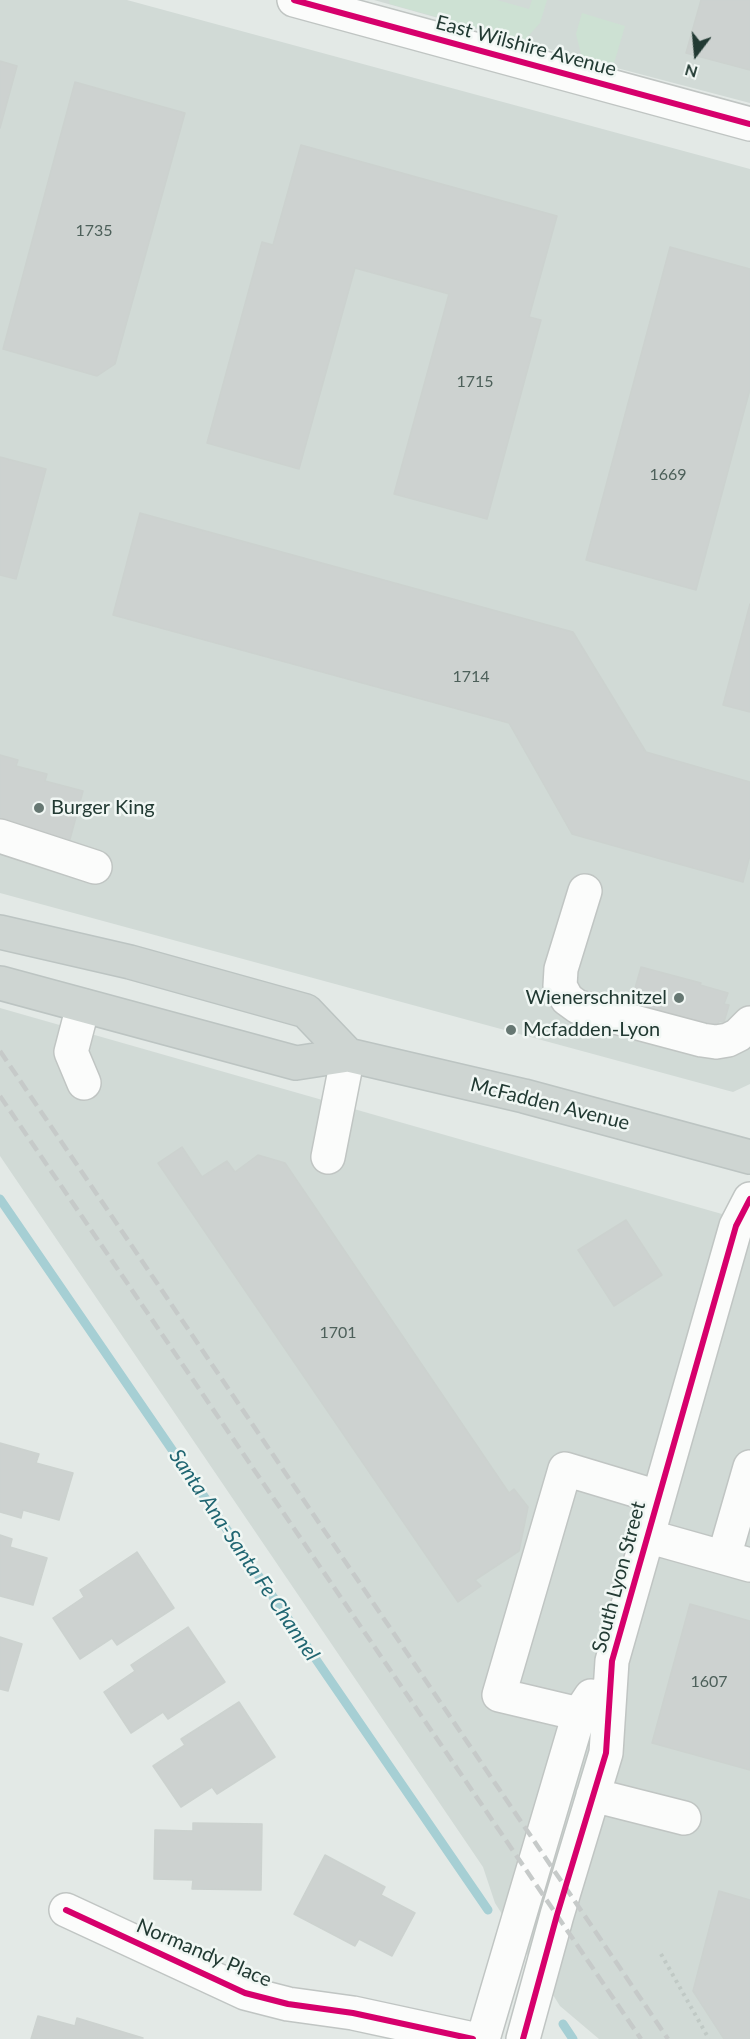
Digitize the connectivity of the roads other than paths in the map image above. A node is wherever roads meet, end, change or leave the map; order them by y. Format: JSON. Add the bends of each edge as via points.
{"nodes":[{"id":1,"x":294,"y":0,"type":"edge"},
{"id":2,"x":750,"y":124,"type":"edge"},
{"id":3,"x":0,"y":836,"type":"edge"},
{"id":4,"x":95,"y":867,"type":"dead end"},
{"id":5,"x":585,"y":891,"type":"dead end"},
{"id":6,"x":0,"y":932,"type":"edge"},
{"id":7,"x":0,"y":983,"type":"edge"},
{"id":8,"x":82,"y":1006,"type":"junction"},
{"id":9,"x":750,"y":1023,"type":"edge"},
{"id":10,"x":348,"y":1055,"type":"junction"},
{"id":11,"x":84,"y":1083,"type":"dead end"},
{"id":12,"x":327,"y":1157,"type":"dead end"},
{"id":13,"x":750,"y":1158,"type":"edge"},
{"id":14,"x":750,"y":1198,"type":"edge"},
{"id":15,"x":750,"y":1467,"type":"edge"},
{"id":16,"x":658,"y":1497,"type":"junction"},
{"id":17,"x":647,"y":1536,"type":"junction"},
{"id":18,"x":737,"y":1561,"type":"edge"},
{"id":19,"x":612,"y":1661,"type":"junction"},
{"id":20,"x":579,"y":1714,"type":"junction"},
{"id":21,"x":593,"y":1795,"type":"junction"},
{"id":22,"x":684,"y":1818,"type":"dead end"},
{"id":23,"x":66,"y":1910,"type":"dead end"},
{"id":24,"x":473,"y":2039,"type":"edge"},
{"id":25,"x":483,"y":2039,"type":"edge"},
{"id":26,"x":523,"y":2039,"type":"edge"}],
"edges":[{"from":1,"to":2,"type":"street","name":"East Wilshire Avenue"},
{"from":3,"to":4,"type":"street"},
{"from":5,"to":9,"type":"street","via":[[561,969],[560,986],[567,999],[578,1007],[716,1042],[738,1035]]},
{"from":6,"to":10,"type":"main road","via":[[130,962],[306,1011]]},
{"from":7,"to":8,"type":"main road","name":"McFadden Avenue"},
{"from":8,"to":10,"type":"main road","name":"McFadden Avenue","via":[[296,1063]]},
{"from":8,"to":11,"type":"street","via":[[71,1052]]},
{"from":10,"to":12,"type":"street"},
{"from":10,"to":13,"type":"main road","name":"McFadden Avenue","via":[[524,1096]]},
{"from":14,"to":16,"type":"street","name":"South Lyon Street","via":[[736,1226]]},
{"from":15,"to":18,"type":"street"},
{"from":16,"to":17,"type":"street","name":"South Lyon Street"},
{"from":16,"to":20,"type":"street","via":[[565,1469],[499,1695]]},
{"from":17,"to":18,"type":"street"},
{"from":17,"to":19,"type":"street","name":"South Lyon Street"},
{"from":19,"to":20,"type":"street","name":"South Lyon Street"},
{"from":19,"to":21,"type":"street","name":"South Lyon Street","via":[[606,1753]]},
{"from":20,"to":25,"type":"street","name":"South Lyon Street"},
{"from":21,"to":22,"type":"street"},
{"from":21,"to":26,"type":"street","name":"South Lyon Street"},
{"from":23,"to":24,"type":"street","name":"Normandy Place","via":[[245,1993]]}]}
